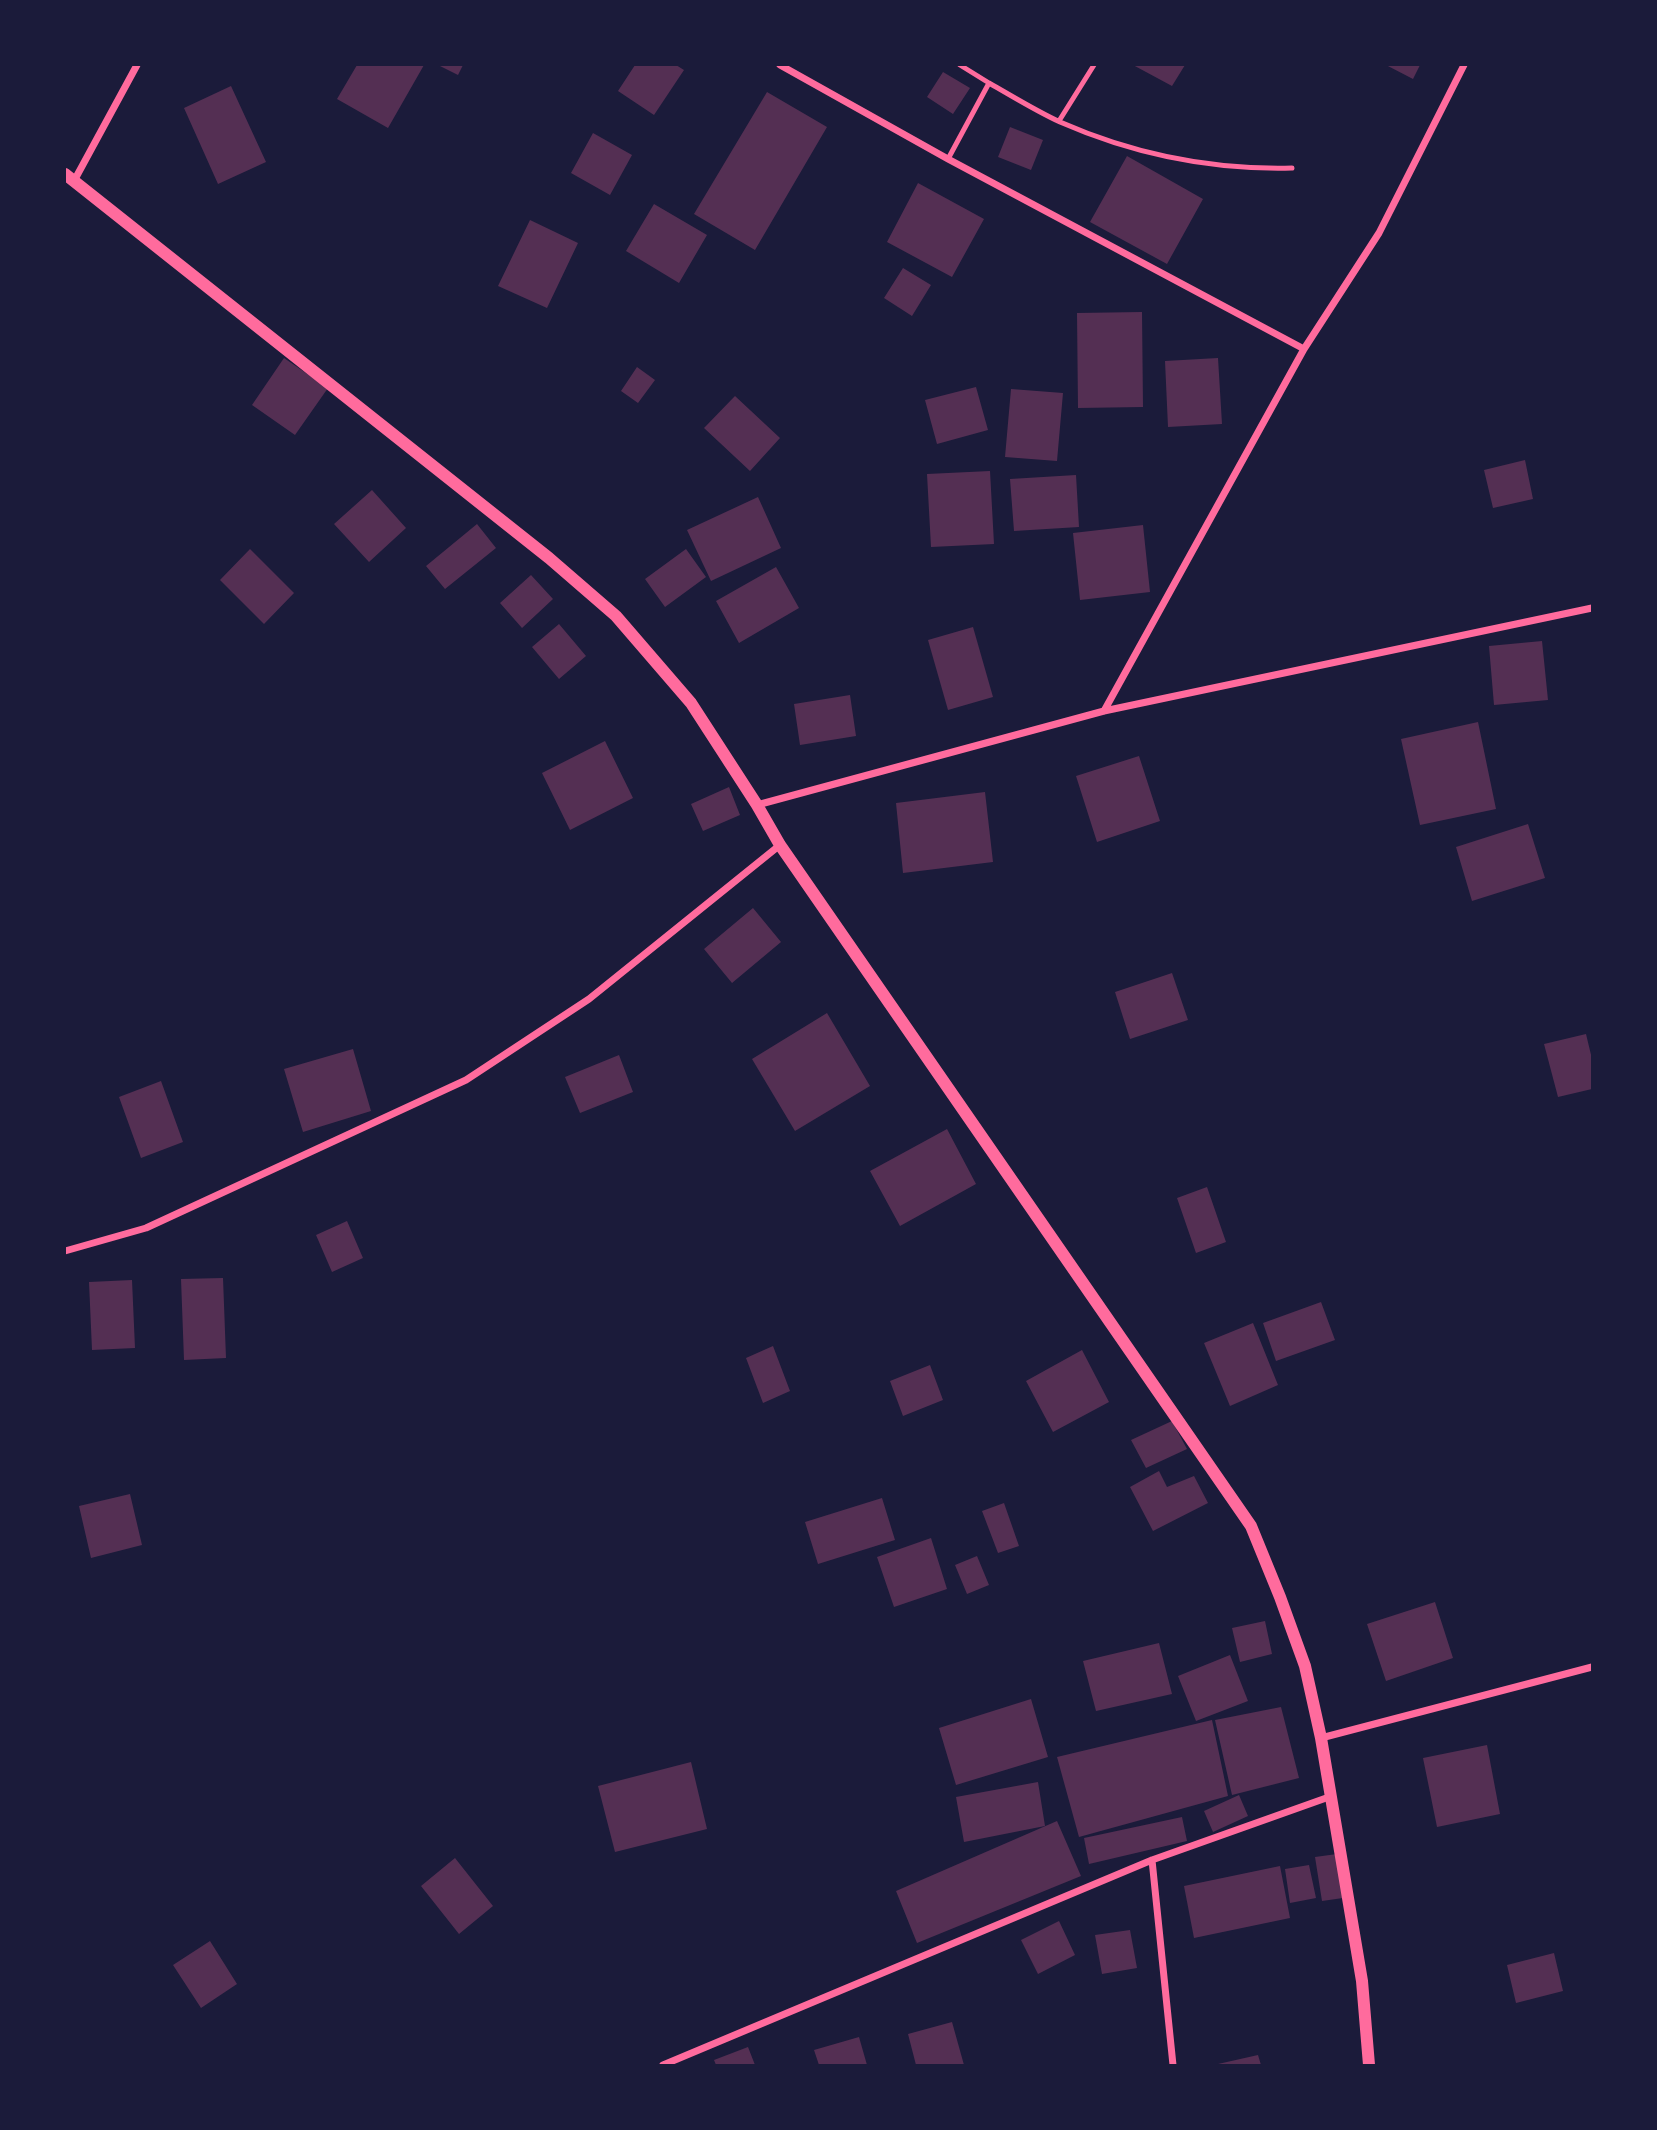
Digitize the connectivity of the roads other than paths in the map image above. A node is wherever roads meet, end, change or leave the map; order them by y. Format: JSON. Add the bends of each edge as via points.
{"nodes":[{"id":1,"x":137,"y":65,"type":"edge"},
{"id":2,"x":780,"y":65,"type":"edge"},
{"id":3,"x":960,"y":65,"type":"edge"},
{"id":4,"x":1094,"y":65,"type":"edge"},
{"id":5,"x":1464,"y":65,"type":"edge"},
{"id":6,"x":989,"y":83,"type":"junction"},
{"id":7,"x":1059,"y":121,"type":"junction"},
{"id":8,"x":948,"y":159,"type":"junction"},
{"id":9,"x":1292,"y":168,"type":"dead end"},
{"id":10,"x":69,"y":177,"type":"edge"},
{"id":11,"x":1304,"y":349,"type":"junction"},
{"id":12,"x":1592,"y":608,"type":"edge"},
{"id":13,"x":1104,"y":711,"type":"junction"},
{"id":14,"x":757,"y":805,"type":"junction"},
{"id":15,"x":780,"y":845,"type":"junction"},
{"id":16,"x":65,"y":1251,"type":"edge"},
{"id":17,"x":1592,"y":1667,"type":"edge"},
{"id":18,"x":1321,"y":1738,"type":"junction"},
{"id":19,"x":1329,"y":1797,"type":"junction"},
{"id":20,"x":1152,"y":1860,"type":"junction"},
{"id":21,"x":663,"y":2065,"type":"edge"},
{"id":22,"x":1172,"y":2065,"type":"edge"},
{"id":23,"x":1370,"y":2065,"type":"edge"}],
"edges":[{"from":1,"to":10,"type":"street"},
{"from":2,"to":8,"type":"street"},
{"from":3,"to":6,"type":"lane"},
{"from":4,"to":7,"type":"lane"},
{"from":5,"to":11,"type":"street","via":[[1379,233]]},
{"from":6,"to":7,"type":"lane"},
{"from":6,"to":8,"type":"lane"},
{"from":7,"to":9,"type":"lane","via":[[1154,153],[1224,167]]},
{"from":8,"to":11,"type":"street"},
{"from":10,"to":14,"type":"street","via":[[616,615],[691,703]]},
{"from":11,"to":13,"type":"street"},
{"from":12,"to":13,"type":"street"},
{"from":13,"to":14,"type":"street"},
{"from":14,"to":15,"type":"street"},
{"from":15,"to":16,"type":"street","via":[[589,999],[466,1080],[146,1228]]},
{"from":15,"to":18,"type":"street","via":[[1251,1526],[1305,1666]]},
{"from":17,"to":18,"type":"street"},
{"from":18,"to":19,"type":"street"},
{"from":19,"to":20,"type":"street"},
{"from":19,"to":23,"type":"street","via":[[1362,1981]]},
{"from":20,"to":21,"type":"street"},
{"from":20,"to":22,"type":"street"}]}
